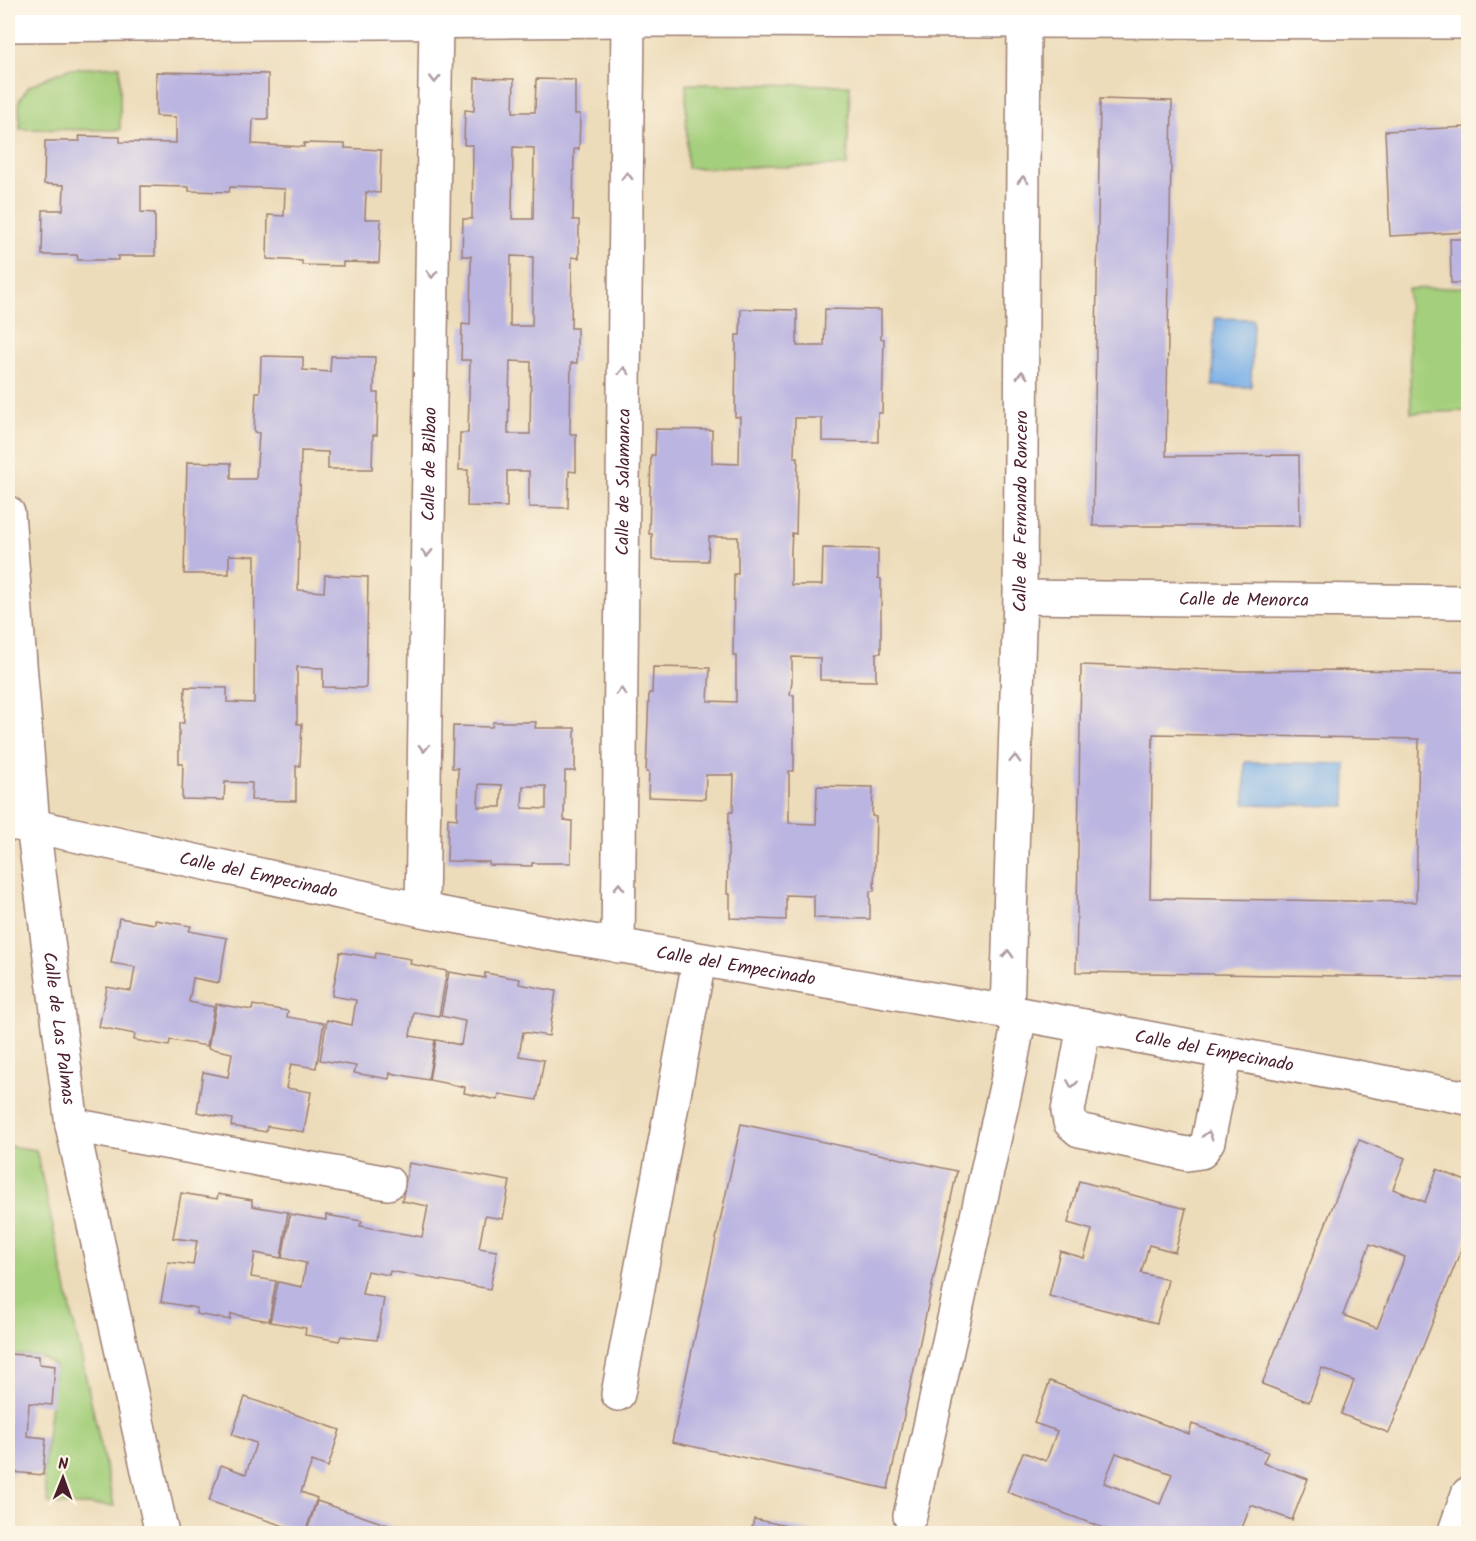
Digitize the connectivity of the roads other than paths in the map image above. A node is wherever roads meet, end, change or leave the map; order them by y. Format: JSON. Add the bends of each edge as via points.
{"nodes":[{"id":1,"x":1022,"y":14,"type":"edge"},
{"id":2,"x":436,"y":20,"type":"junction"},
{"id":3,"x":628,"y":20,"type":"junction"},
{"id":4,"x":1468,"y":22,"type":"edge"},
{"id":5,"x":8,"y":25,"type":"edge"},
{"id":6,"x":8,"y":513,"type":"edge"},
{"id":7,"x":1020,"y":597,"type":"junction"},
{"id":8,"x":1468,"y":602,"type":"edge"},
{"id":9,"x":20,"y":824,"type":"edge"},
{"id":10,"x":422,"y":910,"type":"junction"},
{"id":11,"x":618,"y":946,"type":"junction"},
{"id":12,"x":699,"y":961,"type":"junction"},
{"id":13,"x":1013,"y":1014,"type":"junction"},
{"id":14,"x":1084,"y":1026,"type":"junction"},
{"id":15,"x":1226,"y":1053,"type":"junction"},
{"id":16,"x":1468,"y":1098,"type":"edge"},
{"id":17,"x":72,"y":1125,"type":"junction"},
{"id":18,"x":388,"y":1183,"type":"dead end"},
{"id":19,"x":618,"y":1394,"type":"dead end"},
{"id":20,"x":1468,"y":1494,"type":"edge"},
{"id":21,"x":910,"y":1516,"type":"dead end"},
{"id":22,"x":162,"y":1533,"type":"edge"},
{"id":23,"x":1454,"y":1533,"type":"edge"}],
"edges":[{"from":1,"to":3,"type":"street"},
{"from":1,"to":4,"type":"street"},
{"from":7,"to":1,"type":"street","name":"Calle de Fernando Roncero","one_way":true},
{"from":2,"to":3,"type":"street"},
{"from":2,"to":5,"type":"street"},
{"from":2,"to":10,"type":"street","name":"Calle de Bilbao","one_way":true},
{"from":11,"to":3,"type":"street","name":"Calle de Salamanca","one_way":true},
{"from":6,"to":9,"type":"street","name":"Calle de Las Palmas"},
{"from":7,"to":8,"type":"street","name":"Calle de Menorca"},
{"from":13,"to":7,"type":"street","name":"Calle de Fernando Roncero","one_way":true},
{"from":9,"to":10,"type":"street","name":"Calle del Empecinado"},
{"from":9,"to":17,"type":"street","name":"Calle de Las Palmas"},
{"from":10,"to":11,"type":"street","name":"Calle del Empecinado"},
{"from":11,"to":12,"type":"street","name":"Calle del Empecinado"},
{"from":12,"to":13,"type":"street","name":"Calle del Empecinado"},
{"from":12,"to":19,"type":"street"},
{"from":13,"to":14,"type":"street","name":"Calle del Empecinado"},
{"from":13,"to":21,"type":"street","name":"Calle de Fernando Roncero","via":[[1004,1096]]},
{"from":14,"to":15,"type":"street","name":"Calle del Empecinado"},
{"from":14,"to":15,"type":"street","one_way":true,"via":[[1068,1112],[1070,1122],[1079,1130],[1187,1154],[1201,1152],[1208,1141]]},
{"from":15,"to":16,"type":"street","name":"Calle del Empecinado"},
{"from":17,"to":18,"type":"street"},
{"from":17,"to":22,"type":"street","name":"Calle de Las Palmas"},
{"from":20,"to":23,"type":"street"}]}
